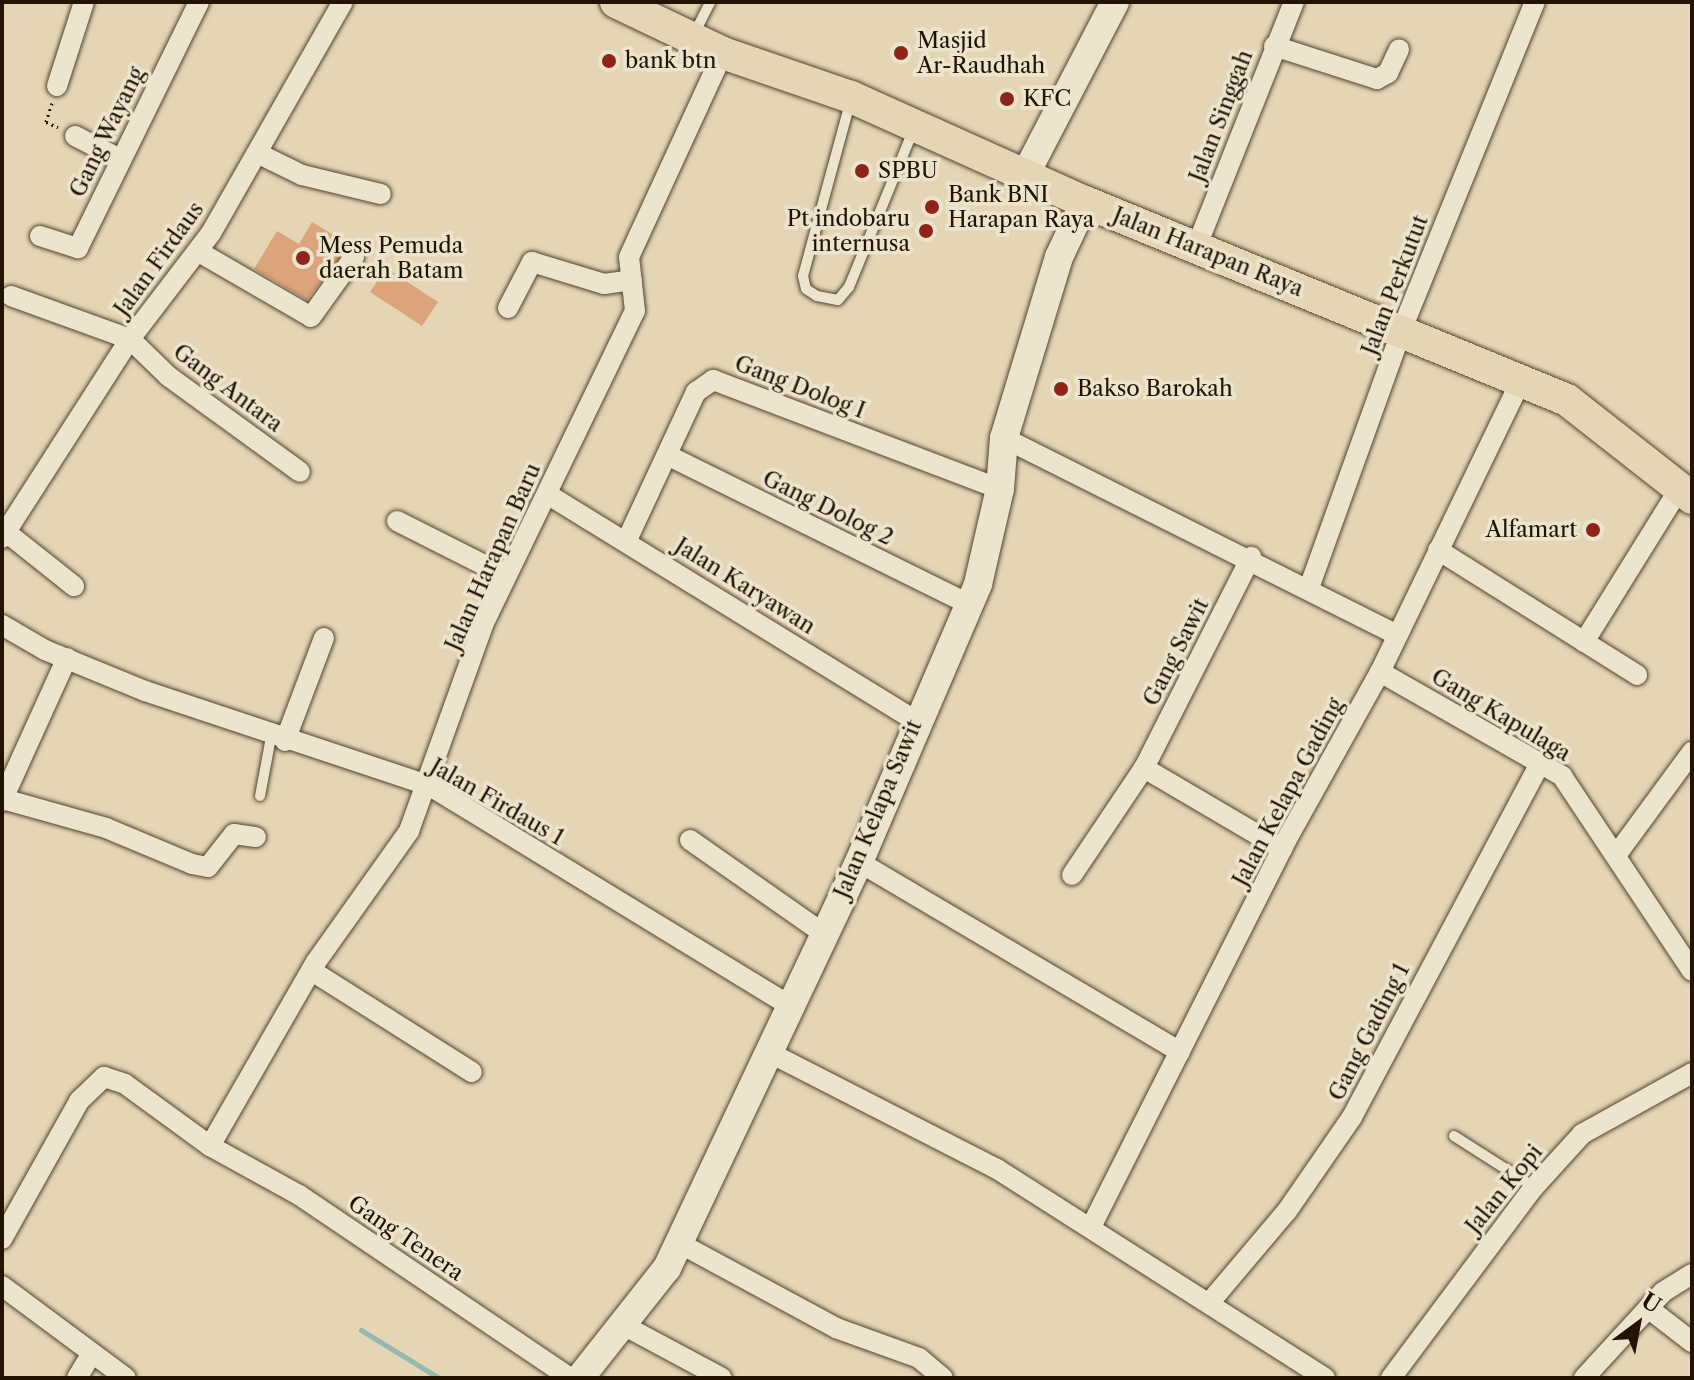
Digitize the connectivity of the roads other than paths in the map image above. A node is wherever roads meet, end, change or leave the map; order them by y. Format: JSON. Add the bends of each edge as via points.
{"nodes":[{"id":1,"x":84,"y":2,"type":"edge"},
{"id":2,"x":199,"y":2,"type":"edge"},
{"id":3,"x":343,"y":2,"type":"edge"},
{"id":4,"x":616,"y":2,"type":"edge"},
{"id":5,"x":710,"y":2,"type":"edge"},
{"id":6,"x":1115,"y":2,"type":"edge"},
{"id":7,"x":1294,"y":2,"type":"edge"},
{"id":8,"x":1535,"y":2,"type":"edge"},
{"id":9,"x":692,"y":38,"type":"junction"},
{"id":10,"x":1274,"y":46,"type":"junction"},
{"id":11,"x":1399,"y":49,"type":"dead end"},
{"id":12,"x":723,"y":53,"type":"junction"},
{"id":13,"x":57,"y":86,"type":"road end"},
{"id":14,"x":851,"y":97,"type":"junction"},
{"id":15,"x":915,"y":126,"type":"junction"},
{"id":16,"x":75,"y":136,"type":"road end"},
{"id":17,"x":257,"y":153,"type":"junction"},
{"id":18,"x":120,"y":159,"type":"junction"},
{"id":19,"x":1025,"y":175,"type":"junction"},
{"id":20,"x":381,"y":194,"type":"dead end"},
{"id":21,"x":1085,"y":202,"type":"junction"},
{"id":22,"x":40,"y":236,"type":"dead end"},
{"id":23,"x":1196,"y":248,"type":"junction"},
{"id":24,"x":199,"y":252,"type":"junction"},
{"id":25,"x":354,"y":257,"type":"dead end"},
{"id":26,"x":632,"y":280,"type":"junction"},
{"id":27,"x":11,"y":296,"type":"dead end"},
{"id":28,"x":508,"y":308,"type":"dead end"},
{"id":29,"x":1402,"y":329,"type":"junction"},
{"id":30,"x":130,"y":339,"type":"junction"},
{"id":31,"x":1521,"y":380,"type":"junction"},
{"id":32,"x":1004,"y":438,"type":"junction"},
{"id":33,"x":667,"y":455,"type":"junction"},
{"id":34,"x":300,"y":472,"type":"dead end"},
{"id":35,"x":1000,"y":489,"type":"junction"},
{"id":36,"x":1686,"y":492,"type":"edge"},
{"id":37,"x":547,"y":494,"type":"junction"},
{"id":38,"x":397,"y":521,"type":"dead end"},
{"id":39,"x":4,"y":535,"type":"edge"},
{"id":40,"x":626,"y":542,"type":"junction"},
{"id":41,"x":1438,"y":550,"type":"junction"},
{"id":42,"x":1251,"y":557,"type":"junction"},
{"id":43,"x":506,"y":576,"type":"junction"},
{"id":44,"x":74,"y":586,"type":"dead end"},
{"id":45,"x":1309,"y":588,"type":"junction"},
{"id":46,"x":969,"y":604,"type":"junction"},
{"id":47,"x":2,"y":625,"type":"edge"},
{"id":48,"x":1397,"y":635,"type":"junction"},
{"id":49,"x":324,"y":638,"type":"dead end"},
{"id":50,"x":1584,"y":642,"type":"junction"},
{"id":51,"x":67,"y":658,"type":"junction"},
{"id":52,"x":1380,"y":672,"type":"junction"},
{"id":53,"x":1637,"y":675,"type":"dead end"},
{"id":54,"x":916,"y":721,"type":"junction"},
{"id":55,"x":278,"y":739,"type":"junction"},
{"id":56,"x":1692,"y":752,"type":"edge"},
{"id":57,"x":1540,"y":764,"type":"junction"},
{"id":58,"x":1144,"y":768,"type":"junction"},
{"id":59,"x":430,"y":786,"type":"junction"},
{"id":60,"x":260,"y":796,"type":"dead end"},
{"id":61,"x":2,"y":800,"type":"edge"},
{"id":62,"x":256,"y":837,"type":"dead end"},
{"id":63,"x":690,"y":840,"type":"dead end"},
{"id":64,"x":1282,"y":849,"type":"junction"},
{"id":65,"x":1617,"y":854,"type":"junction"},
{"id":66,"x":859,"y":862,"type":"junction"},
{"id":67,"x":1072,"y":875,"type":"dead end"},
{"id":68,"x":824,"y":934,"type":"junction"},
{"id":69,"x":312,"y":971,"type":"junction"},
{"id":70,"x":1692,"y":971,"type":"edge"},
{"id":71,"x":789,"y":1005,"type":"junction"},
{"id":72,"x":1180,"y":1052,"type":"junction"},
{"id":73,"x":770,"y":1053,"type":"junction"},
{"id":74,"x":472,"y":1072,"type":"dead end"},
{"id":75,"x":1692,"y":1073,"type":"edge"},
{"id":76,"x":1454,"y":1136,"type":"dead end"},
{"id":77,"x":210,"y":1146,"type":"junction"},
{"id":78,"x":1534,"y":1187,"type":"junction"},
{"id":79,"x":1092,"y":1225,"type":"junction"},
{"id":80,"x":2,"y":1239,"type":"edge"},
{"id":81,"x":679,"y":1243,"type":"junction"},
{"id":82,"x":1692,"y":1274,"type":"edge"},
{"id":83,"x":2,"y":1286,"type":"edge"},
{"id":84,"x":1210,"y":1302,"type":"junction"},
{"id":85,"x":1648,"y":1308,"type":"junction"},
{"id":86,"x":623,"y":1325,"type":"junction"},
{"id":87,"x":1692,"y":1342,"type":"edge"},
{"id":88,"x":92,"y":1353,"type":"junction"},
{"id":89,"x":77,"y":1378,"type":"edge"},
{"id":90,"x":126,"y":1378,"type":"edge"},
{"id":91,"x":570,"y":1378,"type":"edge"},
{"id":92,"x":580,"y":1378,"type":"edge"},
{"id":93,"x":722,"y":1378,"type":"edge"},
{"id":94,"x":943,"y":1378,"type":"edge"},
{"id":95,"x":1325,"y":1378,"type":"edge"},
{"id":96,"x":1391,"y":1378,"type":"edge"},
{"id":97,"x":1584,"y":1378,"type":"edge"}],
"edges":[{"from":1,"to":13,"type":"street"},
{"from":2,"to":18,"type":"street","name":"Gang Wayang"},
{"from":3,"to":17,"type":"street","name":"Jalan Firdaus"},
{"from":4,"to":9,"type":"main road","name":"Jalan Harapan Raya"},
{"from":5,"to":9,"type":"lane"},
{"from":6,"to":19,"type":"main road"},
{"from":7,"to":10,"type":"street","name":"Jalan Singgah"},
{"from":8,"to":29,"type":"street","name":"Jalan Perkutut"},
{"from":9,"to":12,"type":"main road","name":"Jalan Harapan Raya"},
{"from":10,"to":11,"type":"street","via":[[1377,79],[1388,73]]},
{"from":10,"to":23,"type":"street","name":"Jalan Singgah"},
{"from":12,"to":14,"type":"main road","name":"Jalan Harapan Raya"},
{"from":12,"to":26,"type":"street","name":"Jalan Harapan Baru","via":[[629,257]]},
{"from":14,"to":15,"type":"main road","name":"Jalan Harapan Raya"},
{"from":14,"to":15,"type":"lane","via":[[803,276],[806,289],[817,296],[838,300],[849,287]]},
{"from":15,"to":19,"type":"main road","name":"Jalan Harapan Raya"},
{"from":16,"to":18,"type":"street"},
{"from":17,"to":20,"type":"street","via":[[302,175]]},
{"from":17,"to":24,"type":"street","name":"Jalan Firdaus"},
{"from":18,"to":22,"type":"street","name":"Gang Wayang","via":[[78,248]]},
{"from":19,"to":21,"type":"main road","name":"Jalan Harapan Raya"},
{"from":21,"to":23,"type":"main road","name":"Jalan Harapan Raya"},
{"from":21,"to":32,"type":"main road","name":"Jalan Kelapa Sawit","via":[[1059,257]]},
{"from":23,"to":29,"type":"main road","name":"Jalan Harapan Raya"},
{"from":24,"to":25,"type":"street","via":[[311,317]]},
{"from":24,"to":30,"type":"street","name":"Jalan Firdaus"},
{"from":26,"to":28,"type":"street","via":[[604,284],[532,262]]},
{"from":26,"to":37,"type":"street","name":"Jalan Harapan Baru","via":[[635,311]]},
{"from":27,"to":30,"type":"street"},
{"from":29,"to":31,"type":"main road","name":"Jalan Harapan Raya"},
{"from":29,"to":45,"type":"street","name":"Jalan Perkutut"},
{"from":30,"to":34,"type":"street","name":"Gang Antara","via":[[168,376]]},
{"from":30,"to":39,"type":"street","name":"Jalan Firdaus"},
{"from":31,"to":36,"type":"main road","name":"Jalan Harapan Raya","via":[[1567,400]]},
{"from":31,"to":41,"type":"street","name":"Jalan Kelapa Gading"},
{"from":32,"to":35,"type":"main road","name":"Jalan Kelapa Sawit"},
{"from":32,"to":42,"type":"street"},
{"from":33,"to":35,"type":"street","name":"Gang Dolog I","via":[[696,392],[713,380]]},
{"from":33,"to":40,"type":"street","name":"Gang Dolog I"},
{"from":33,"to":46,"type":"street","name":"Gang Dolog 2"},
{"from":35,"to":46,"type":"main road","name":"Jalan Kelapa Sawit"},
{"from":36,"to":50,"type":"street"},
{"from":37,"to":40,"type":"street","name":"Jalan Karyawan"},
{"from":37,"to":43,"type":"street","name":"Jalan Harapan Baru"},
{"from":38,"to":43,"type":"street"},
{"from":39,"to":44,"type":"street"},
{"from":40,"to":54,"type":"street","name":"Jalan Karyawan"},
{"from":41,"to":48,"type":"street","name":"Jalan Kelapa Gading"},
{"from":41,"to":50,"type":"street"},
{"from":42,"to":45,"type":"street"},
{"from":42,"to":58,"type":"street","name":"Gang Sawit"},
{"from":43,"to":59,"type":"street","name":"Jalan Harapan Baru"},
{"from":45,"to":48,"type":"street"},
{"from":46,"to":54,"type":"main road","name":"Jalan Kelapa Sawit"},
{"from":47,"to":51,"type":"street","name":"Jalan Firdaus 1"},
{"from":48,"to":52,"type":"street","name":"Jalan Kelapa Gading"},
{"from":49,"to":55,"type":"street"},
{"from":50,"to":53,"type":"street"},
{"from":51,"to":55,"type":"street","name":"Jalan Firdaus 1"},
{"from":51,"to":61,"type":"street"},
{"from":52,"to":57,"type":"street","name":"Gang Kapulaga"},
{"from":52,"to":64,"type":"street","name":"Jalan Kelapa Gading"},
{"from":54,"to":66,"type":"main road","name":"Jalan Kelapa Sawit"},
{"from":55,"to":59,"type":"street","name":"Jalan Firdaus 1"},
{"from":55,"to":60,"type":"lane"},
{"from":56,"to":65,"type":"street"},
{"from":57,"to":65,"type":"street","name":"Gang Kapulaga","via":[[1577,793]]},
{"from":57,"to":84,"type":"street","name":"Gang Gading 1","via":[[1352,1117],[1287,1211]]},
{"from":58,"to":64,"type":"street"},
{"from":58,"to":67,"type":"street","name":"Gang Sawit"},
{"from":59,"to":69,"type":"street","name":"Jalan Harapan Baru","via":[[409,831]]},
{"from":59,"to":71,"type":"street","name":"Jalan Firdaus 1"},
{"from":61,"to":62,"type":"street","via":[[106,828],[208,867],[234,834]]},
{"from":63,"to":68,"type":"street"},
{"from":64,"to":72,"type":"street","name":"Jalan Kelapa Gading"},
{"from":65,"to":70,"type":"street","name":"Gang Kapulaga"},
{"from":66,"to":68,"type":"main road","name":"Jalan Kelapa Sawit"},
{"from":66,"to":72,"type":"street"},
{"from":68,"to":71,"type":"main road","name":"Jalan Kelapa Sawit"},
{"from":69,"to":74,"type":"street"},
{"from":69,"to":77,"type":"street","name":"Jalan Harapan Baru"},
{"from":71,"to":73,"type":"main road","name":"Jalan Kelapa Sawit"},
{"from":72,"to":79,"type":"street","name":"Jalan Kelapa Gading"},
{"from":73,"to":79,"type":"street","via":[[997,1169]]},
{"from":73,"to":81,"type":"main road","name":"Jalan Kelapa Sawit"},
{"from":75,"to":78,"type":"street","name":"Jalan Kopi","via":[[1582,1134]]},
{"from":76,"to":78,"type":"lane"},
{"from":77,"to":80,"type":"street","name":"Gang Tenera","via":[[125,1084],[104,1077],[79,1101]]},
{"from":77,"to":91,"type":"street","name":"Gang Tenera","via":[[299,1195]]},
{"from":78,"to":96,"type":"street","name":"Jalan Kopi"},
{"from":79,"to":84,"type":"street"},
{"from":81,"to":86,"type":"main road","name":"Jalan Kelapa Sawit"},
{"from":81,"to":94,"type":"street","via":[[836,1328],[919,1358]]},
{"from":82,"to":85,"type":"street"},
{"from":83,"to":88,"type":"street"},
{"from":84,"to":95,"type":"street"},
{"from":85,"to":87,"type":"street"},
{"from":85,"to":97,"type":"street"},
{"from":86,"to":92,"type":"main road","name":"Jalan Kelapa Sawit"},
{"from":86,"to":93,"type":"street"},
{"from":88,"to":89,"type":"street"},
{"from":88,"to":90,"type":"street"}]}
